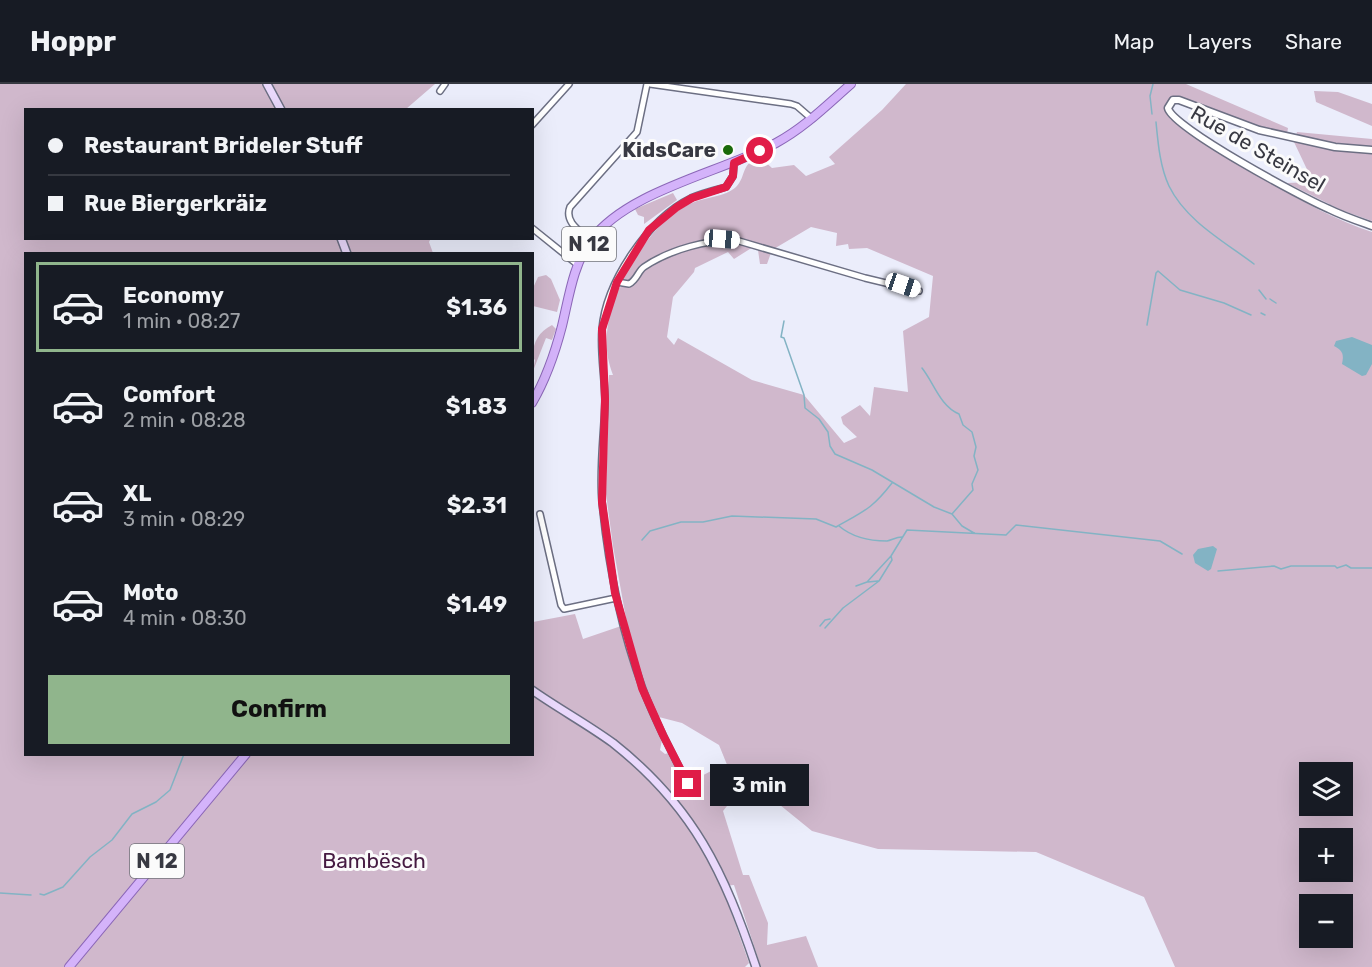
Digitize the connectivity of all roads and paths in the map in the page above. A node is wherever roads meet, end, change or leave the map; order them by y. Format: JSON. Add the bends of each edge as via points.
{"nodes":[{"id":1,"x":267,"y":84,"type":"edge"},
{"id":2,"x":445,"y":84,"type":"edge"},
{"id":3,"x":569,"y":84,"type":"edge"},
{"id":4,"x":648,"y":84,"type":"edge"},
{"id":5,"x":851,"y":84,"type":"edge"},
{"id":6,"x":683,"y":86,"type":"edge"},
{"id":7,"x":440,"y":91,"type":"dead end"},
{"id":8,"x":280,"y":108,"type":"edge"},
{"id":9,"x":812,"y":119,"type":"junction"},
{"id":10,"x":534,"y":123,"type":"edge"},
{"id":11,"x":1372,"y":150,"type":"edge"},
{"id":12,"x":734,"y":163,"type":"junction"},
{"id":13,"x":1372,"y":226,"type":"edge"},
{"id":14,"x":534,"y":230,"type":"edge"},
{"id":15,"x":591,"y":241,"type":"junction"},
{"id":16,"x":578,"y":265,"type":"junction"},
{"id":17,"x":617,"y":282,"type":"junction"},
{"id":18,"x":919,"y":291,"type":"dead end"},
{"id":19,"x":534,"y":398,"type":"edge"},
{"id":20,"x":540,"y":514,"type":"dead end"},
{"id":21,"x":616,"y":598,"type":"junction"},
{"id":22,"x":534,"y":691,"type":"edge"},
{"id":23,"x":244,"y":756,"type":"edge"},
{"id":24,"x":688,"y":784,"type":"dead end"},
{"id":25,"x":69,"y":967,"type":"edge"},
{"id":26,"x":756,"y":967,"type":"edge"}],
"edges":[{"from":1,"to":8,"type":"main road"},
{"from":2,"to":7,"type":"street"},
{"from":3,"to":10,"type":"street"},
{"from":4,"to":6,"type":"street"},
{"from":4,"to":15,"type":"street","via":[[637,132],[567,214],[568,220]]},
{"from":5,"to":9,"type":"main road","number":"N 12"},
{"from":6,"to":9,"type":"street","via":[[791,104]]},
{"from":9,"to":12,"type":"main road","number":"N 12","via":[[778,142]]},
{"from":11,"to":13,"type":"street","name":"Rue de Steinsel","via":[[1335,147],[1259,130],[1179,100],[1173,100],[1168,108],[1177,122],[1223,151],[1328,209]]},
{"from":12,"to":15,"type":"main road","number":"N 12","via":[[630,205]]},
{"from":12,"to":17,"type":"street","via":[[733,176],[726,187],[692,198],[649,230]]},
{"from":14,"to":16,"type":"street"},
{"from":15,"to":16,"type":"main road","number":"N 12"},
{"from":16,"to":19,"type":"main road","number":"N 12","via":[[557,344]]},
{"from":17,"to":18,"type":"street","via":[[629,284],[647,266],[682,250],[722,239]]},
{"from":17,"to":21,"type":"street","via":[[602,329],[605,399],[601,476]]},
{"from":20,"to":21,"type":"street","via":[[564,609]]},
{"from":21,"to":24,"type":"street","via":[[642,688]]},
{"from":22,"to":26,"type":"main road","via":[[610,741],[670,798],[716,863]]},
{"from":23,"to":25,"type":"main road","number":"N 12"}]}
